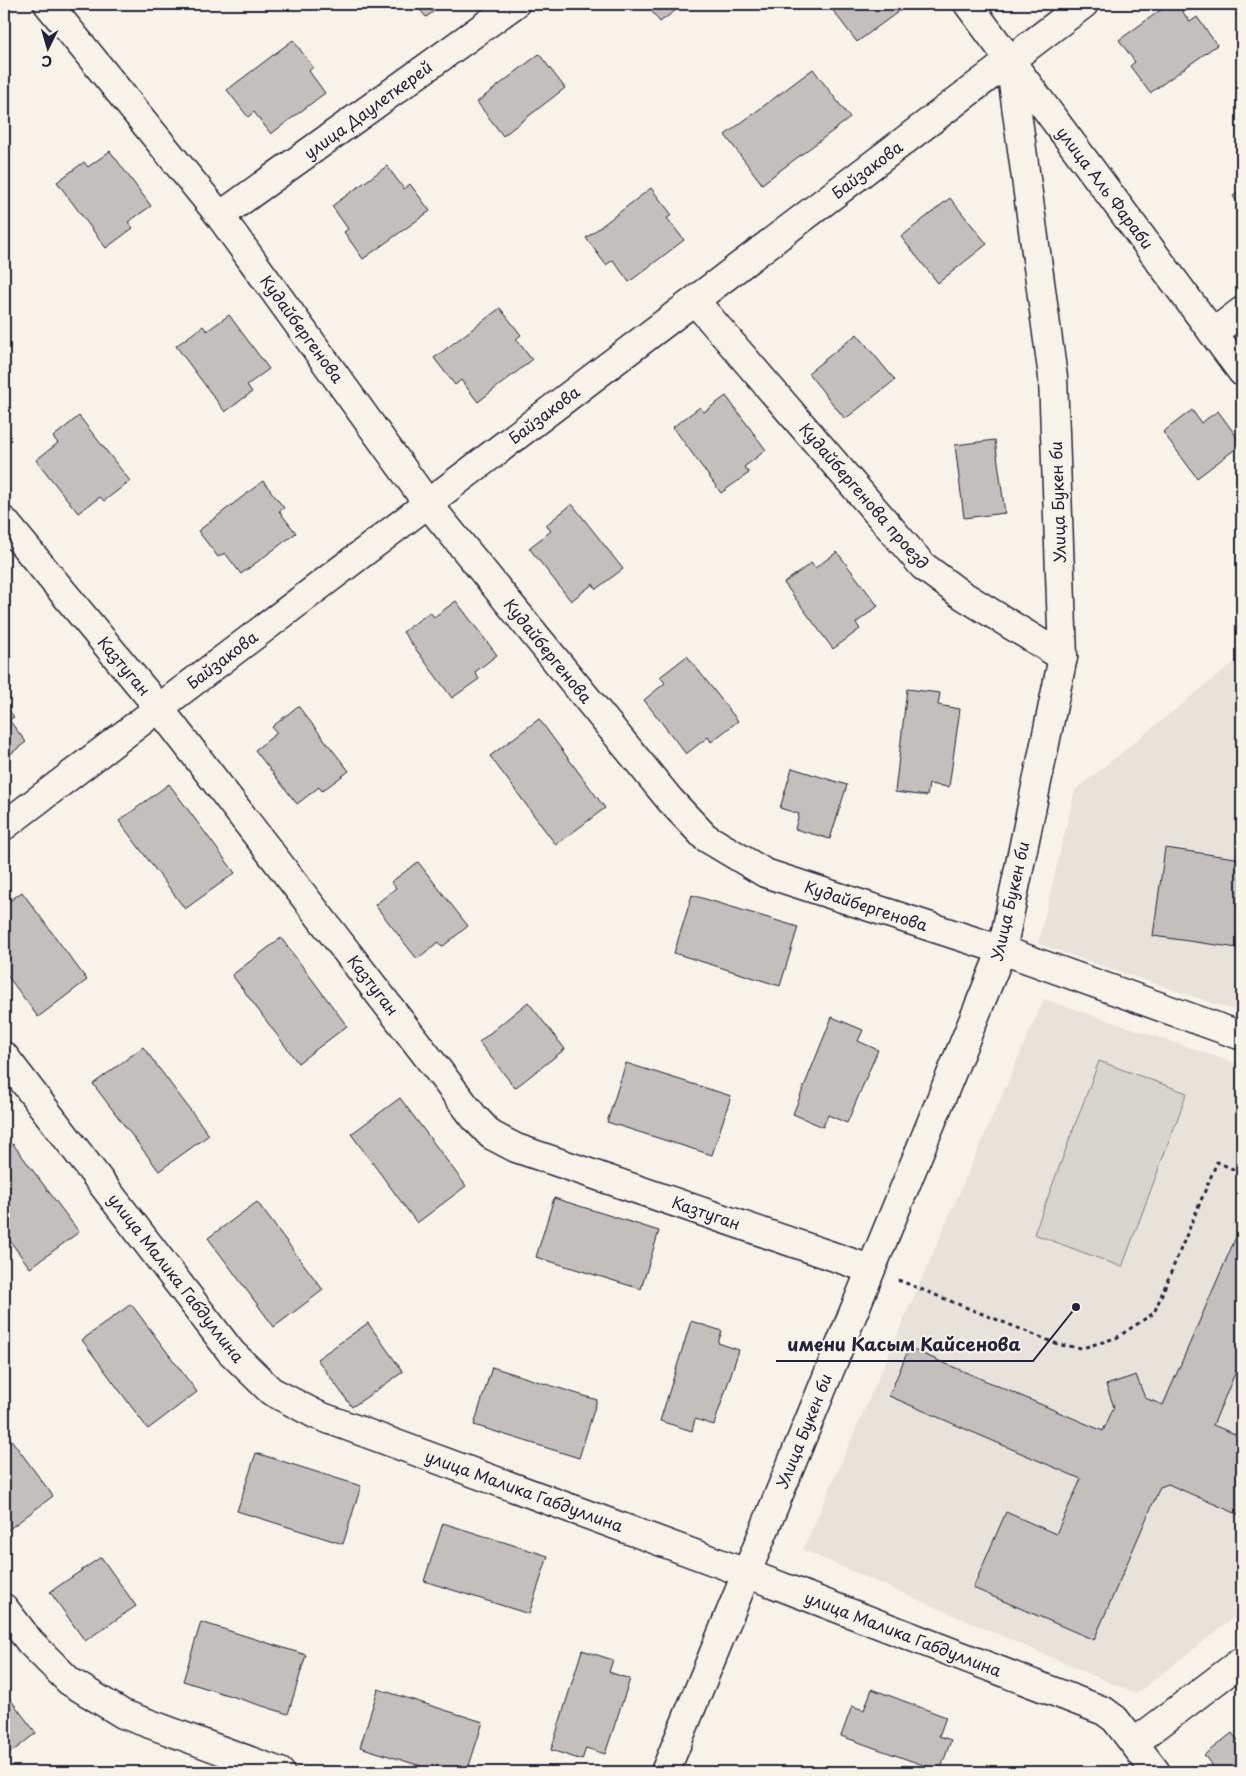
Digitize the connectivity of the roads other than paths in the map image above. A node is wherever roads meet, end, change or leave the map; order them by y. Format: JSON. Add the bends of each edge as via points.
{"nodes":[{"id":1,"x":48,"y":4,"type":"edge"},
{"id":2,"x":515,"y":4,"type":"edge"},
{"id":3,"x":968,"y":4,"type":"edge"},
{"id":4,"x":1084,"y":4,"type":"edge"},
{"id":5,"x":1010,"y":61,"type":"junction"},
{"id":6,"x":220,"y":216,"type":"junction"},
{"id":7,"x":695,"y":301,"type":"junction"},
{"id":8,"x":1242,"y":311,"type":"edge"},
{"id":9,"x":1213,"y":333,"type":"junction"},
{"id":10,"x":1242,"y":372,"type":"edge"},
{"id":11,"x":428,"y":504,"type":"junction"},
{"id":12,"x":4,"y":521,"type":"edge"},
{"id":13,"x":1063,"y":657,"type":"junction"},
{"id":14,"x":159,"y":708,"type":"junction"},
{"id":15,"x":4,"y":826,"type":"edge"},
{"id":16,"x":1002,"y":950,"type":"junction"},
{"id":17,"x":1242,"y":1036,"type":"edge"},
{"id":18,"x":4,"y":1056,"type":"edge"},
{"id":19,"x":870,"y":1269,"type":"junction"},
{"id":20,"x":746,"y":1574,"type":"junction"},
{"id":21,"x":4,"y":1608,"type":"edge"},
{"id":22,"x":1242,"y":1660,"type":"edge"},
{"id":23,"x":1134,"y":1742,"type":"junction"},
{"id":24,"x":280,"y":1772,"type":"edge"},
{"id":25,"x":665,"y":1772,"type":"edge"},
{"id":26,"x":1156,"y":1772,"type":"edge"}],
"edges":[{"from":1,"to":6,"type":"street","name":"Кудайбергенова"},
{"from":2,"to":6,"type":"street","name":"улица Даулеткерей"},
{"from":3,"to":5,"type":"street","name":"улица Аль Фараби"},
{"from":4,"to":5,"type":"street","name":"Байзакова"},
{"from":5,"to":7,"type":"street","name":"Байзакова"},
{"from":5,"to":9,"type":"street","name":"улица Аль Фараби"},
{"from":5,"to":13,"type":"street","name":"Улица Букен би","via":[[1053,377]]},
{"from":6,"to":11,"type":"street","name":"Кудайбергенова"},
{"from":7,"to":11,"type":"street","name":"Байзакова"},
{"from":7,"to":13,"type":"street","name":"Кудайбергенова проезд","via":[[923,566],[959,593]]},
{"from":8,"to":9,"type":"street"},
{"from":9,"to":10,"type":"street","name":"улица Аль Фараби"},
{"from":11,"to":14,"type":"street","name":"Байзакова"},
{"from":11,"to":16,"type":"street","name":"Кудайбергенова","via":[[670,800],[705,838],[765,873]]},
{"from":12,"to":14,"type":"street","name":"Казтуган"},
{"from":13,"to":16,"type":"street","name":"Улица Букен би"},
{"from":14,"to":15,"type":"street","name":"Байзакова"},
{"from":14,"to":19,"type":"street","name":"Казтуган","via":[[491,1135],[516,1148]]},
{"from":16,"to":17,"type":"street","name":"Кудайбергенова"},
{"from":16,"to":19,"type":"street","name":"Улица Букен би"},
{"from":18,"to":20,"type":"street","name":"улица Малика Габдуллина","via":[[230,1352],[271,1391],[317,1415]]},
{"from":19,"to":20,"type":"street","name":"Улица Букен би"},
{"from":20,"to":23,"type":"street","name":"улица Малика Габдуллина","via":[[1104,1711]]},
{"from":20,"to":25,"type":"street","name":"Улица Букен би"},
{"from":21,"to":24,"type":"street","via":[[30,1642],[69,1682],[123,1714]]},
{"from":22,"to":23,"type":"street"},
{"from":23,"to":26,"type":"street","name":"улица Малика Габдуллина"}]}
